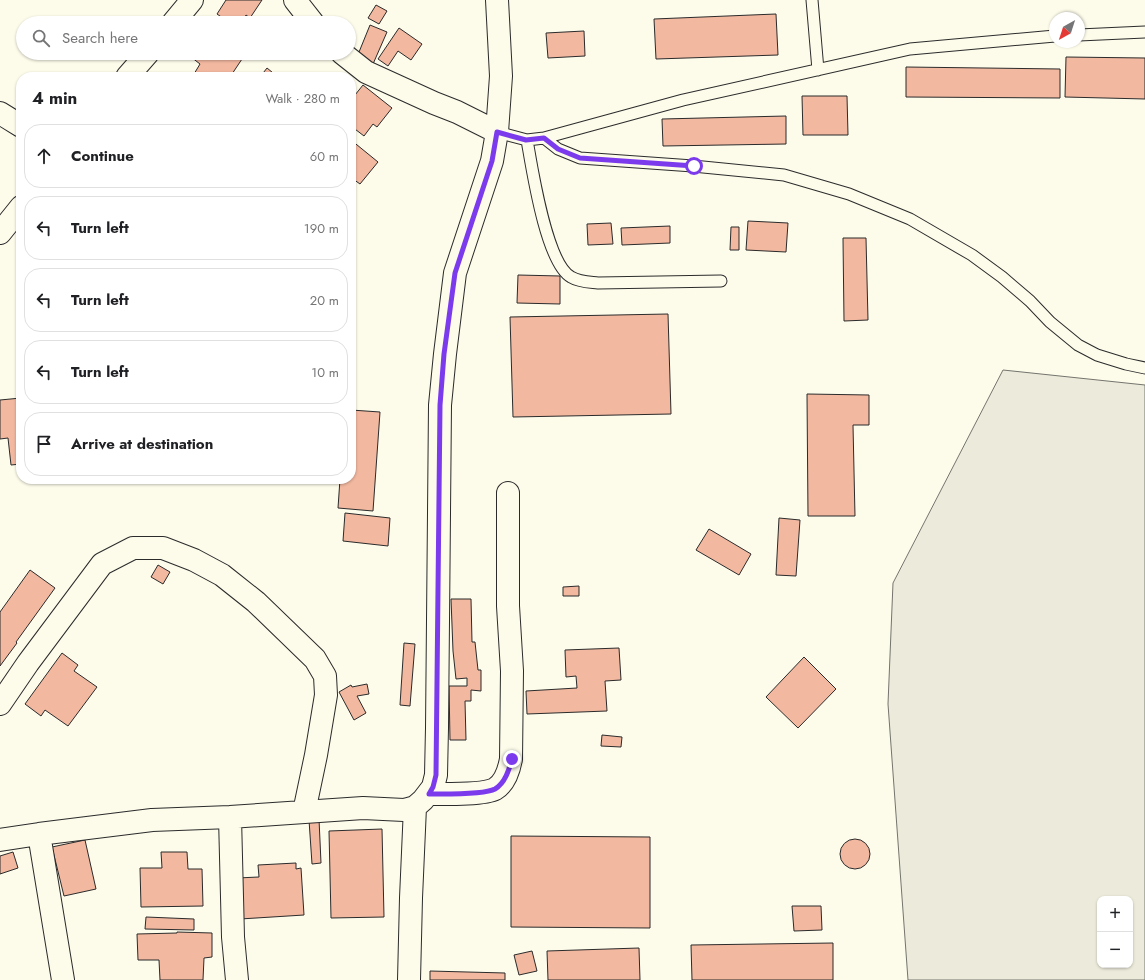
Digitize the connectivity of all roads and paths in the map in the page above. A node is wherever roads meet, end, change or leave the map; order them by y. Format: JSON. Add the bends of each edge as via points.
{"nodes":[{"id":1,"x":192,"y":0,"type":"edge"},
{"id":2,"x":295,"y":0,"type":"edge"},
{"id":3,"x":497,"y":0,"type":"edge"},
{"id":4,"x":812,"y":0,"type":"edge"},
{"id":5,"x":179,"y":16,"type":"edge"},
{"id":6,"x":307,"y":16,"type":"edge"},
{"id":7,"x":1145,"y":32,"type":"edge"},
{"id":8,"x":1085,"y":35,"type":"edge"},
{"id":9,"x":1049,"y":37,"type":"edge"},
{"id":10,"x":142,"y":60,"type":"edge"},
{"id":11,"x":351,"y":60,"type":"edge"},
{"id":12,"x":818,"y":70,"type":"junction"},
{"id":13,"x":131,"y":72,"type":"edge"},
{"id":14,"x":0,"y":113,"type":"edge"},
{"id":15,"x":16,"y":123,"type":"edge"},
{"id":16,"x":497,"y":132,"type":"junction"},
{"id":17,"x":544,"y":138,"type":"junction"},
{"id":18,"x":526,"y":140,"type":"junction"},
{"id":19,"x":16,"y":213,"type":"edge"},
{"id":20,"x":0,"y":233,"type":"edge"},
{"id":21,"x":721,"y":281,"type":"dead end"},
{"id":22,"x":1145,"y":368,"type":"edge"},
{"id":23,"x":508,"y":493,"type":"dead end"},
{"id":24,"x":0,"y":704,"type":"edge"},
{"id":25,"x":422,"y":800,"type":"junction"},
{"id":26,"x":304,"y":812,"type":"junction"},
{"id":27,"x":230,"y":817,"type":"junction"},
{"id":28,"x":39,"y":834,"type":"junction"},
{"id":29,"x":0,"y":840,"type":"edge"},
{"id":30,"x":63,"y":980,"type":"edge"},
{"id":31,"x":237,"y":980,"type":"edge"},
{"id":32,"x":409,"y":980,"type":"edge"}],
"edges":[{"from":1,"to":5,"type":"street"},
{"from":2,"to":6,"type":"street"},
{"from":3,"to":16,"type":"street","via":[[501,76]]},
{"from":4,"to":12,"type":"lane"},
{"from":7,"to":8,"type":"lane"},
{"from":9,"to":12,"type":"lane","via":[[910,49]]},
{"from":10,"to":13,"type":"street"},
{"from":11,"to":16,"type":"street","via":[[366,72]]},
{"from":12,"to":17,"type":"lane","via":[[683,100]]},
{"from":14,"to":15,"type":"street"},
{"from":16,"to":18,"type":"lane"},
{"from":16,"to":25,"type":"street","via":[[492,161],[455,273],[444,354],[440,405],[436,775],[433,787]]},
{"from":17,"to":18,"type":"lane"},
{"from":17,"to":22,"type":"lane","via":[[558,149],[580,158],[784,175],[849,194],[910,219],[972,255],[1002,277],[1078,345],[1097,355]]},
{"from":18,"to":21,"type":"lane","via":[[538,204],[554,255],[570,277],[598,283]]},
{"from":19,"to":20,"type":"street"},
{"from":23,"to":25,"type":"street","via":[[512,759],[508,773],[496,788],[486,792]]},
{"from":24,"to":26,"type":"street","via":[[102,564],[133,548],[163,548],[222,574],[256,602],[315,659],[325,676],[326,695]]},
{"from":25,"to":26,"type":"street","via":[[404,810],[363,808]]},
{"from":25,"to":32,"type":"street","via":[[410,898]]},
{"from":26,"to":27,"type":"street"},
{"from":27,"to":28,"type":"street","via":[[152,820]]},
{"from":27,"to":31,"type":"street","via":[[233,937]]},
{"from":28,"to":29,"type":"street"},
{"from":28,"to":30,"type":"street"}]}
